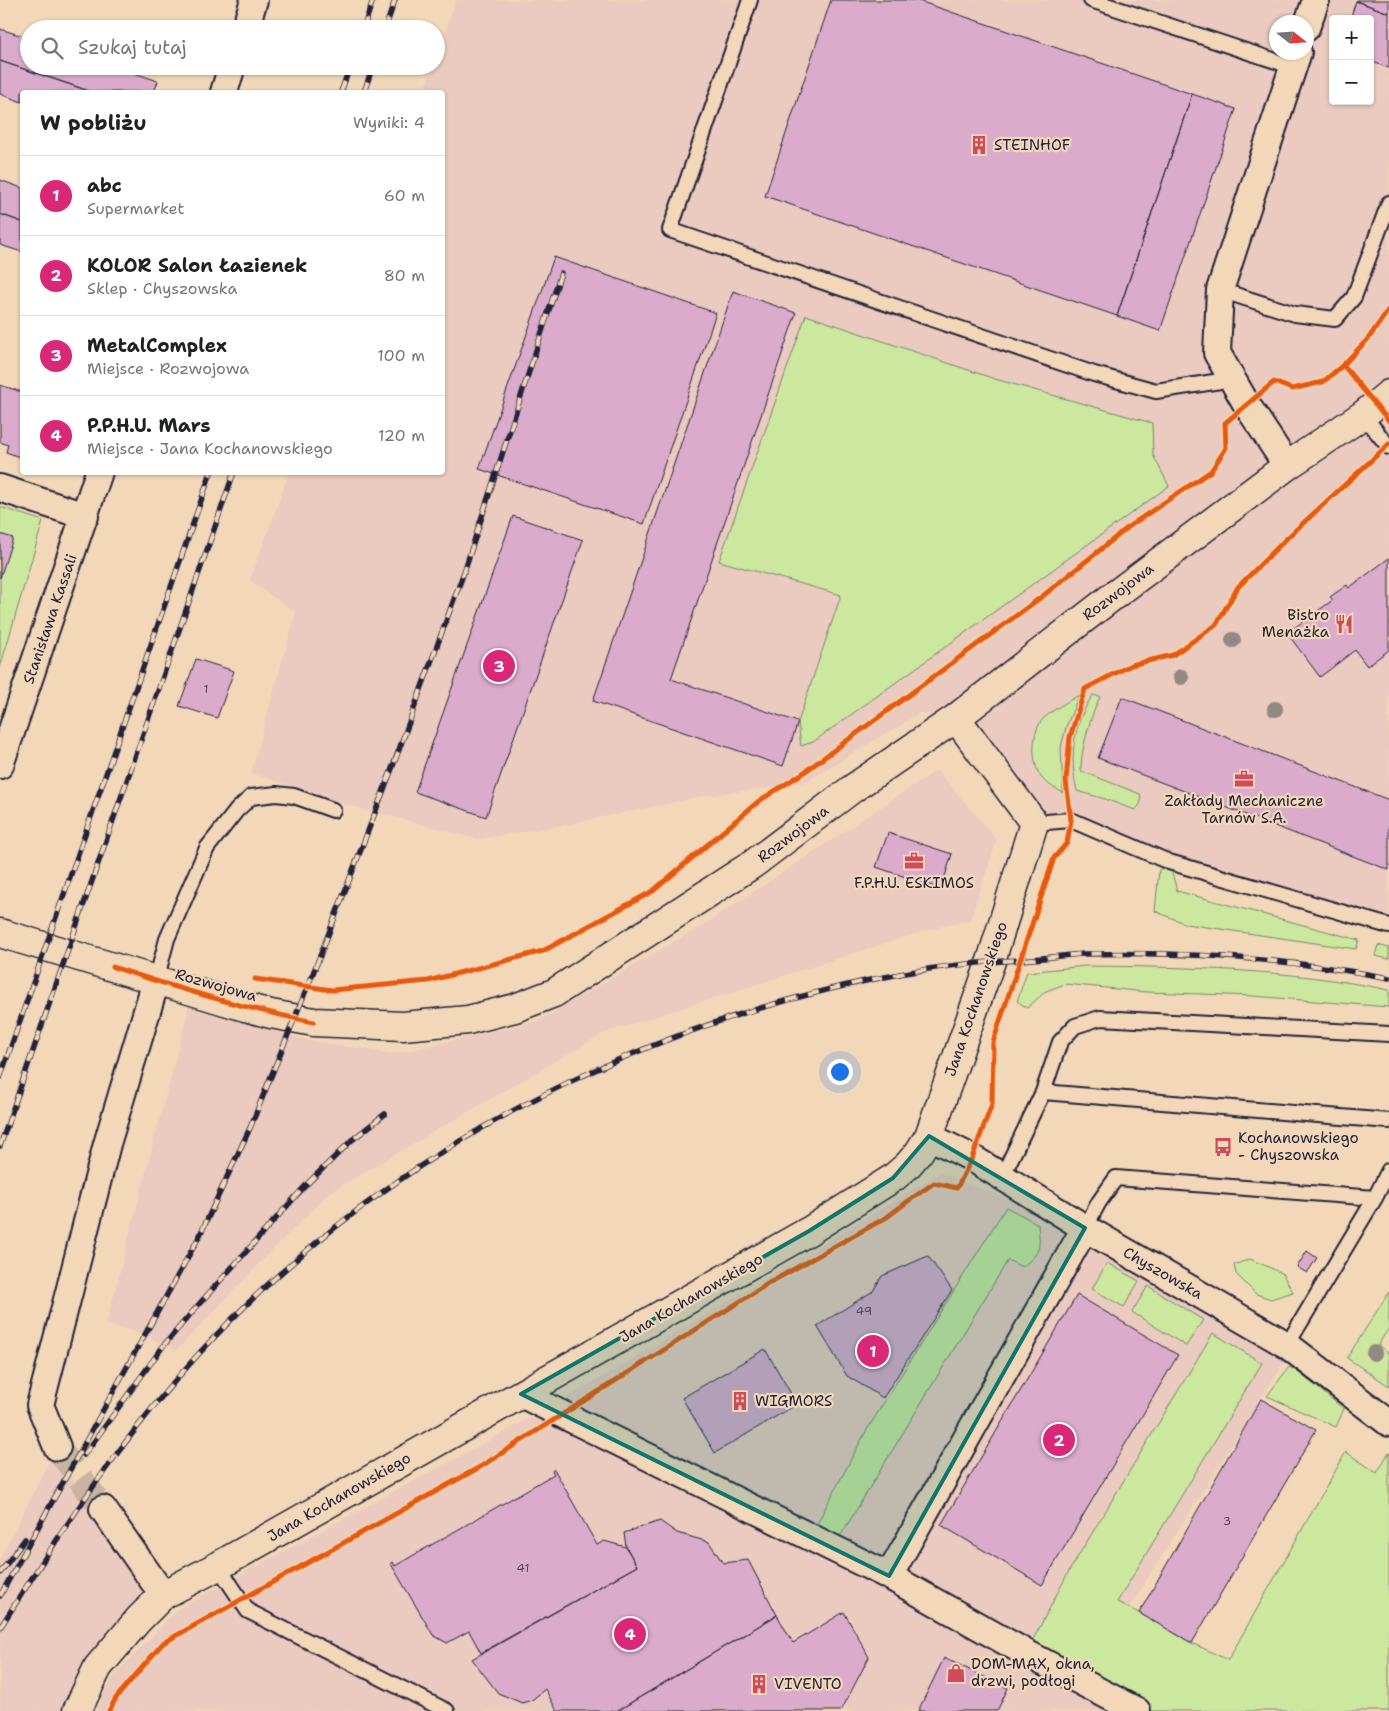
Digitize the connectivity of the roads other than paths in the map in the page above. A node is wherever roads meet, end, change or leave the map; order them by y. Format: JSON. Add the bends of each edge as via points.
{"nodes":[{"id":1,"x":254,"y":0,"type":"edge"},
{"id":2,"x":750,"y":0,"type":"edge"},
{"id":3,"x":1091,"y":0,"type":"edge"},
{"id":4,"x":1316,"y":0,"type":"edge"},
{"id":5,"x":1311,"y":15,"type":"edge"},
{"id":6,"x":248,"y":20,"type":"edge"},
{"id":7,"x":1269,"y":52,"type":"edge"},
{"id":8,"x":1296,"y":60,"type":"edge"},
{"id":9,"x":229,"y":75,"type":"edge"},
{"id":10,"x":225,"y":90,"type":"edge"},
{"id":11,"x":1389,"y":203,"type":"edge"},
{"id":12,"x":1220,"y":290,"type":"junction"},
{"id":13,"x":1232,"y":379,"type":"junction"},
{"id":14,"x":1389,"y":394,"type":"edge"},
{"id":15,"x":1363,"y":415,"type":"junction"},
{"id":16,"x":1389,"y":447,"type":"edge"},
{"id":17,"x":1287,"y":466,"type":"junction"},
{"id":18,"x":98,"y":475,"type":"edge"},
{"id":19,"x":0,"y":488,"type":"edge"},
{"id":20,"x":85,"y":516,"type":"junction"},
{"id":21,"x":956,"y":718,"type":"junction"},
{"id":22,"x":0,"y":765,"type":"edge"},
{"id":23,"x":333,"y":810,"type":"dead end"},
{"id":24,"x":1034,"y":823,"type":"junction"},
{"id":25,"x":1389,"y":926,"type":"edge"},
{"id":26,"x":0,"y":933,"type":"edge"},
{"id":27,"x":156,"y":981,"type":"junction"},
{"id":28,"x":1389,"y":1034,"type":"edge"},
{"id":29,"x":1043,"y":1092,"type":"junction"},
{"id":30,"x":1389,"y":1121,"type":"edge"},
{"id":31,"x":929,"y":1136,"type":"junction"},
{"id":32,"x":1389,"y":1170,"type":"edge"},
{"id":33,"x":1002,"y":1176,"type":"junction"},
{"id":34,"x":1375,"y":1198,"type":"junction"},
{"id":35,"x":1085,"y":1228,"type":"junction"},
{"id":36,"x":1286,"y":1345,"type":"junction"},
{"id":37,"x":521,"y":1394,"type":"junction"},
{"id":38,"x":1389,"y":1423,"type":"edge"},
{"id":39,"x":57,"y":1447,"type":"tunnel mouth"},
{"id":40,"x":103,"y":1509,"type":"tunnel mouth"},
{"id":41,"x":218,"y":1566,"type":"junction"},
{"id":42,"x":888,"y":1576,"type":"junction"},
{"id":43,"x":163,"y":1595,"type":"junction"},
{"id":44,"x":76,"y":1711,"type":"edge"},
{"id":45,"x":447,"y":1711,"type":"edge"},
{"id":46,"x":1137,"y":1711,"type":"edge"}],
"edges":[{"from":1,"to":6,"type":"street"},
{"from":2,"to":13,"type":"lane","via":[[670,230],[1094,374],[1156,391]]},
{"from":3,"to":7,"type":"lane"},
{"from":4,"to":5,"type":"street"},
{"from":8,"to":12,"type":"street"},
{"from":9,"to":10,"type":"street"},
{"from":11,"to":12,"type":"lane","via":[[1354,297],[1335,319],[1295,314]]},
{"from":12,"to":13,"type":"street","via":[[1218,352]]},
{"from":13,"to":17,"type":"street"},
{"from":14,"to":15,"type":"street","name":"Rozwojowa"},
{"from":15,"to":16,"type":"lane"},
{"from":15,"to":17,"type":"street","name":"Rozwojowa"},
{"from":17,"to":21,"type":"street","name":"Rozwojowa"},
{"from":18,"to":20,"type":"street","name":"Stanisława Kassali"},
{"from":19,"to":20,"type":"street"},
{"from":20,"to":22,"type":"street","name":"Stanisława Kassali"},
{"from":21,"to":24,"type":"street"},
{"from":21,"to":27,"type":"street","name":"Rozwojowa","via":[[852,789],[753,864],[554,993],[515,1008],[468,1020],[403,1026],[314,1022],[272,1014]]},
{"from":23,"to":27,"type":"lane","via":[[294,796],[276,794],[251,798],[236,810],[204,856],[167,939]]},
{"from":24,"to":25,"type":"lane","via":[[1071,820],[1169,862]]},
{"from":24,"to":31,"type":"street","name":"Jana Kochanowskiego","via":[[991,961]]},
{"from":26,"to":27,"type":"street","name":"Rozwojowa"},
{"from":27,"to":39,"type":"street","via":[[107,1144],[40,1405]]},
{"from":28,"to":29,"type":"lane","via":[[1100,1018],[1075,1026],[1060,1042]]},
{"from":29,"to":30,"type":"lane"},
{"from":29,"to":33,"type":"lane"},
{"from":31,"to":33,"type":"street","name":"Chyszowska"},
{"from":31,"to":37,"type":"street","name":"Jana Kochanowskiego","via":[[907,1166],[865,1196]]},
{"from":32,"to":34,"type":"lane"},
{"from":33,"to":35,"type":"street","name":"Chyszowska"},
{"from":34,"to":35,"type":"lane","via":[[1116,1178]]},
{"from":34,"to":36,"type":"lane"},
{"from":35,"to":36,"type":"street","name":"Chyszowska"},
{"from":35,"to":42,"type":"street"},
{"from":36,"to":38,"type":"street","name":"Chyszowska"},
{"from":37,"to":41,"type":"street","name":"Jana Kochanowskiego"},
{"from":37,"to":42,"type":"street"},
{"from":40,"to":43,"type":"street"},
{"from":41,"to":43,"type":"street","name":"Jana Kochanowskiego"},
{"from":41,"to":45,"type":"lane","via":[[248,1611]]},
{"from":42,"to":46,"type":"street"},
{"from":43,"to":44,"type":"street","name":"Jana Kochanowskiego","via":[[98,1667]]}]}
